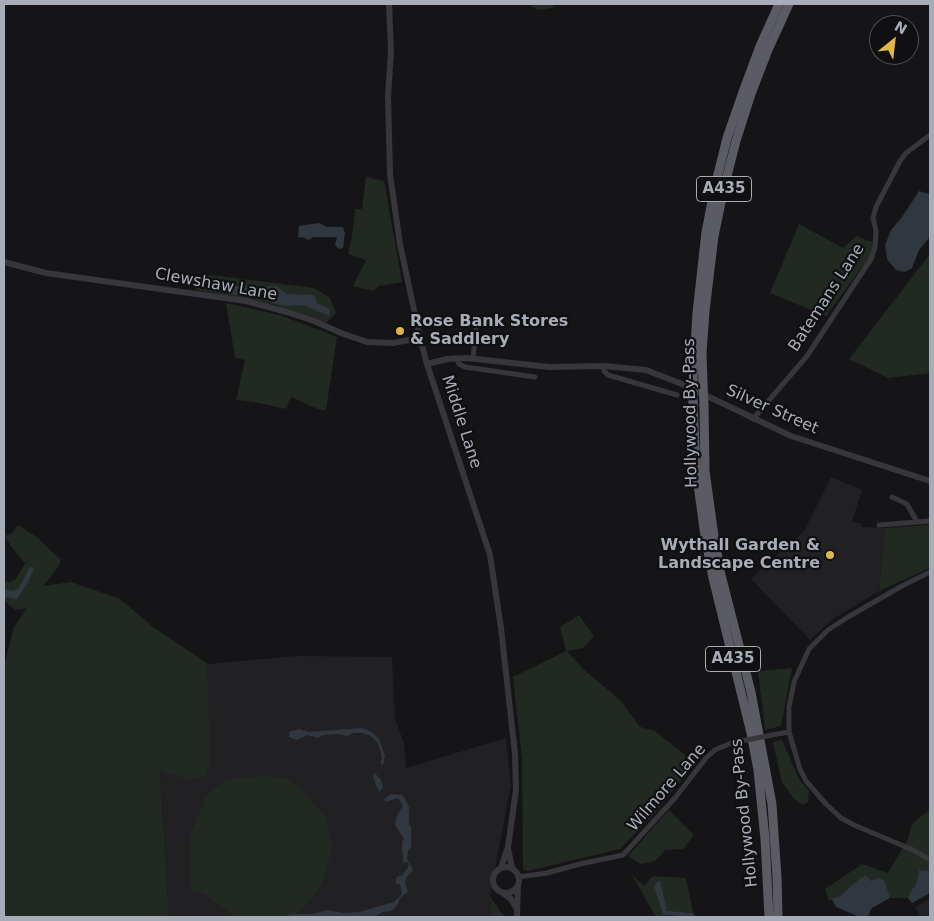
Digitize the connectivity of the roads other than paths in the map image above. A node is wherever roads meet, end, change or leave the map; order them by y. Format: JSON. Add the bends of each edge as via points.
{"nodes":[{"id":1,"x":390,"y":4,"type":"edge"},
{"id":2,"x":779,"y":4,"type":"edge"},
{"id":3,"x":789,"y":4,"type":"edge"},
{"id":4,"x":930,"y":135,"type":"edge"},
{"id":5,"x":4,"y":262,"type":"edge"},
{"id":6,"x":477,"y":317,"type":"dead end"},
{"id":7,"x":420,"y":338,"type":"junction"},
{"id":8,"x":456,"y":358,"type":"junction"},
{"id":9,"x":473,"y":358,"type":"junction"},
{"id":10,"x":427,"y":364,"type":"junction"},
{"id":11,"x":604,"y":366,"type":"junction"},
{"id":12,"x":535,"y":377,"type":"dead end"},
{"id":13,"x":677,"y":395,"type":"dead end"},
{"id":14,"x":754,"y":419,"type":"junction"},
{"id":15,"x":930,"y":481,"type":"edge"},
{"id":16,"x":892,"y":497,"type":"dead end"},
{"id":17,"x":930,"y":521,"type":"edge"},
{"id":18,"x":917,"y":522,"type":"junction"},
{"id":19,"x":879,"y":525,"type":"dead end"},
{"id":20,"x":930,"y":572,"type":"edge"},
{"id":21,"x":789,"y":732,"type":"junction"},
{"id":22,"x":508,"y":847,"type":"junction"},
{"id":23,"x":930,"y":860,"type":"edge"},
{"id":24,"x":501,"y":868,"type":"junction"},
{"id":25,"x":512,"y":868,"type":"junction"},
{"id":26,"x":518,"y":881,"type":"junction"},
{"id":27,"x":503,"y":893,"type":"junction"},
{"id":28,"x":517,"y":914,"type":"edge"},
{"id":29,"x":769,"y":917,"type":"edge"},
{"id":30,"x":778,"y":917,"type":"edge"}],
"edges":[{"from":1,"to":7,"type":"street","name":"Middle Lane","via":[[390,174],[400,244]]},
{"from":2,"to":29,"type":"highway","name":"Hollywood By-Pass","number":"A435","bridge":true,"via":[[743,92],[715,186],[705,241],[692,379],[696,470],[705,536],[758,770]]},
{"from":3,"to":30,"type":"highway","name":"Hollywood By-Pass","number":"A435","bridge":true,"via":[[751,94],[724,188],[714,236],[702,353],[705,471],[721,575],[750,692],[772,804]]},
{"from":4,"to":14,"type":"street","name":"Batemans Lane","via":[[906,153],[876,206],[873,218],[875,247],[871,259],[807,356]]},
{"from":5,"to":7,"type":"street","name":"Clewshaw Lane","via":[[46,274],[246,301],[314,321],[368,342],[393,343]]},
{"from":6,"to":9,"type":"street"},
{"from":7,"to":10,"type":"street","name":"Middle Lane"},
{"from":8,"to":9,"type":"street","name":"Silver Street"},
{"from":8,"to":10,"type":"street","name":"Silver Street"},
{"from":8,"to":12,"type":"street","via":[[465,368]]},
{"from":9,"to":11,"type":"street","name":"Silver Street","via":[[549,367]]},
{"from":10,"to":22,"type":"street","name":"Middle Lane","via":[[490,555],[515,754],[515,806]]},
{"from":11,"to":13,"type":"street","via":[[608,375]]},
{"from":11,"to":14,"type":"street","name":"Silver Street","via":[[646,370]]},
{"from":14,"to":15,"type":"street","name":"Silver Street","via":[[792,436]]},
{"from":16,"to":18,"type":"street","via":[[907,504]]},
{"from":17,"to":18,"type":"street"},
{"from":18,"to":19,"type":"street"},
{"from":20,"to":21,"type":"street","via":[[828,630],[809,649],[794,682]]},
{"from":21,"to":23,"type":"street","via":[[806,781],[841,818]]},
{"from":21,"to":26,"type":"street","name":"Wilmore Lane","bridge":true,"via":[[731,743],[715,750],[623,855]]},
{"from":22,"to":24,"type":"street","name":"Middle Lane"},
{"from":22,"to":25,"type":"street","name":"Middle Lane"},
{"from":24,"to":25,"type":"street"},
{"from":24,"to":27,"type":"street","name":"Middle Lane","via":[[494,878],[497,890]]},
{"from":25,"to":26,"type":"street","name":"Middle Lane"},
{"from":26,"to":27,"type":"street","via":[[514,890]]},
{"from":26,"to":28,"type":"street","name":"Middle Lane"},
{"from":27,"to":28,"type":"street","name":"Middle Lane","via":[[511,899]]}]}
